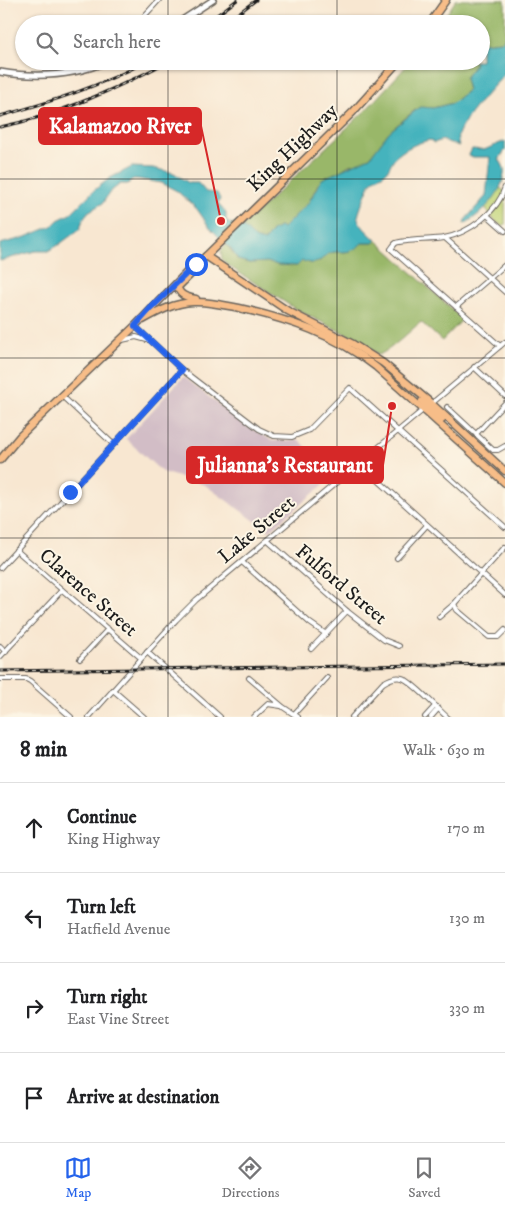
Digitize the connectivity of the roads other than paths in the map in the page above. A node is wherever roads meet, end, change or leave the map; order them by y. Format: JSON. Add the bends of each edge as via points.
{"nodes":[{"id":1,"x":158,"y":0,"type":"edge"},
{"id":2,"x":213,"y":0,"type":"edge"},
{"id":3,"x":446,"y":0,"type":"edge"},
{"id":4,"x":145,"y":15,"type":"edge"},
{"id":5,"x":190,"y":15,"type":"edge"},
{"id":6,"x":435,"y":15,"type":"edge"},
{"id":7,"x":82,"y":70,"type":"edge"},
{"id":8,"x":391,"y":70,"type":"edge"},
{"id":9,"x":0,"y":72,"type":"edge"},
{"id":10,"x":505,"y":187,"type":"edge"},
{"id":11,"x":487,"y":215,"type":"junction"},
{"id":12,"x":505,"y":232,"type":"edge"},
{"id":13,"x":445,"y":238,"type":"junction"},
{"id":14,"x":206,"y":256,"type":"junction"},
{"id":15,"x":505,"y":265,"type":"edge"},
{"id":16,"x":490,"y":278,"type":"junction"},
{"id":17,"x":177,"y":286,"type":"junction"},
{"id":18,"x":505,"y":292,"type":"edge"},
{"id":19,"x":212,"y":303,"type":"junction"},
{"id":20,"x":456,"y":307,"type":"junction"},
{"id":21,"x":143,"y":320,"type":"junction"},
{"id":22,"x":135,"y":326,"type":"junction"},
{"id":23,"x":118,"y":342,"type":"junction"},
{"id":24,"x":150,"y":342,"type":"junction"},
{"id":25,"x":505,"y":342,"type":"edge"},
{"id":26,"x":500,"y":346,"type":"junction"},
{"id":27,"x":474,"y":367,"type":"junction"},
{"id":28,"x":182,"y":370,"type":"junction"},
{"id":29,"x":62,"y":396,"type":"junction"},
{"id":30,"x":505,"y":396,"type":"edge"},
{"id":31,"x":505,"y":403,"type":"edge"},
{"id":32,"x":428,"y":406,"type":"junction"},
{"id":33,"x":447,"y":407,"type":"dead end"},
{"id":34,"x":397,"y":431,"type":"junction"},
{"id":35,"x":476,"y":434,"type":"junction"},
{"id":36,"x":20,"y":436,"type":"junction"},
{"id":37,"x":113,"y":444,"type":"junction"},
{"id":38,"x":505,"y":446,"type":"edge"},
{"id":39,"x":0,"y":453,"type":"edge"},
{"id":40,"x":0,"y":460,"type":"edge"},
{"id":41,"x":359,"y":463,"type":"junction"},
{"id":42,"x":505,"y":471,"type":"edge"},
{"id":43,"x":505,"y":483,"type":"edge"},
{"id":44,"x":427,"y":525,"type":"junction"},
{"id":45,"x":505,"y":527,"type":"edge"},
{"id":46,"x":268,"y":541,"type":"junction"},
{"id":47,"x":505,"y":547,"type":"edge"},
{"id":48,"x":16,"y":550,"type":"junction"},
{"id":49,"x":397,"y":558,"type":"dead end"},
{"id":50,"x":242,"y":562,"type":"junction"},
{"id":51,"x":0,"y":568,"type":"edge"},
{"id":52,"x":481,"y":573,"type":"junction"},
{"id":53,"x":62,"y":590,"type":"junction"},
{"id":54,"x":505,"y":595,"type":"edge"},
{"id":55,"x":454,"y":604,"type":"junction"},
{"id":56,"x":347,"y":612,"type":"junction"},
{"id":57,"x":439,"y":617,"type":"dead end"},
{"id":58,"x":108,"y":629,"type":"junction"},
{"id":59,"x":505,"y":630,"type":"edge"},
{"id":60,"x":326,"y":634,"type":"junction"},
{"id":61,"x":0,"y":646,"type":"edge"},
{"id":62,"x":399,"y":646,"type":"dead end"},
{"id":63,"x":312,"y":649,"type":"dead end"},
{"id":64,"x":6,"y":652,"type":"junction"},
{"id":65,"x":147,"y":652,"type":"junction"},
{"id":66,"x":0,"y":658,"type":"edge"},
{"id":67,"x":141,"y":658,"type":"junction"},
{"id":68,"x":80,"y":659,"type":"dead end"},
{"id":69,"x":249,"y":678,"type":"dead end"},
{"id":70,"x":327,"y":678,"type":"dead end"},
{"id":71,"x":0,"y":679,"type":"edge"},
{"id":72,"x":113,"y":690,"type":"junction"},
{"id":73,"x":283,"y":707,"type":"junction"},
{"id":74,"x":436,"y":708,"type":"junction"},
{"id":75,"x":294,"y":714,"type":"junction"},
{"id":76,"x":71,"y":717,"type":"edge"},
{"id":77,"x":88,"y":717,"type":"edge"},
{"id":78,"x":144,"y":717,"type":"edge"},
{"id":79,"x":220,"y":717,"type":"edge"},
{"id":80,"x":254,"y":717,"type":"edge"},
{"id":81,"x":298,"y":717,"type":"edge"},
{"id":82,"x":352,"y":717,"type":"edge"},
{"id":83,"x":424,"y":717,"type":"edge"},
{"id":84,"x":431,"y":717,"type":"edge"},
{"id":85,"x":447,"y":717,"type":"edge"}],
"edges":[{"from":1,"to":4,"type":"street"},
{"from":2,"to":5,"type":"street"},
{"from":3,"to":6,"type":"main road"},
{"from":7,"to":9,"type":"street","via":[[48,75]]},
{"from":8,"to":14,"type":"main road","name":"King Highway","via":[[353,112]]},
{"from":10,"to":11,"type":"street"},
{"from":11,"to":12,"type":"street"},
{"from":11,"to":13,"type":"street"},
{"from":13,"to":16,"type":"street"},
{"from":13,"to":20,"type":"street","via":[[399,242],[391,249]]},
{"from":14,"to":17,"type":"main road","name":"King Highway"},
{"from":14,"to":32,"type":"main road","via":[[288,311],[370,354],[403,379]]},
{"from":15,"to":16,"type":"street"},
{"from":16,"to":18,"type":"street"},
{"from":16,"to":20,"type":"street"},
{"from":17,"to":19,"type":"main road","via":[[185,297]]},
{"from":17,"to":21,"type":"main road","name":"King Highway"},
{"from":17,"to":22,"type":"main road","name":"King Highway"},
{"from":19,"to":21,"type":"main road","via":[[176,305]]},
{"from":19,"to":32,"type":"main road","via":[[300,325],[376,366]]},
{"from":20,"to":26,"type":"street"},
{"from":21,"to":22,"type":"main road","name":"King Highway"},
{"from":22,"to":23,"type":"main road","name":"King Highway"},
{"from":22,"to":24,"type":"street"},
{"from":23,"to":24,"type":"street","via":[[136,337]]},
{"from":23,"to":29,"type":"main road","name":"King Highway"},
{"from":24,"to":28,"type":"street"},
{"from":25,"to":26,"type":"street","name":"Lake Street"},
{"from":26,"to":27,"type":"street","name":"Lake Street"},
{"from":27,"to":30,"type":"street"},
{"from":27,"to":32,"type":"street","name":"Lake Street"},
{"from":28,"to":34,"type":"street","via":[[259,429],[278,437],[309,430],[350,388]]},
{"from":28,"to":37,"type":"street"},
{"from":29,"to":36,"type":"main road","name":"King Highway"},
{"from":29,"to":37,"type":"street"},
{"from":31,"to":35,"type":"street"},
{"from":32,"to":34,"type":"street","name":"Lake Street"},
{"from":32,"to":42,"type":"main road","via":[[472,447]]},
{"from":32,"to":43,"type":"main road"},
{"from":33,"to":35,"type":"street"},
{"from":34,"to":41,"type":"street","name":"Lake Street"},
{"from":34,"to":45,"type":"street"},
{"from":35,"to":38,"type":"street","via":[[491,448],[498,450]]},
{"from":36,"to":39,"type":"main road","name":"King Highway"},
{"from":36,"to":40,"type":"main road","name":"King Highway"},
{"from":37,"to":48,"type":"street"},
{"from":41,"to":44,"type":"street"},
{"from":41,"to":46,"type":"street","name":"Lake Street"},
{"from":44,"to":49,"type":"street"},
{"from":44,"to":52,"type":"street"},
{"from":46,"to":50,"type":"street","name":"Lake Street"},
{"from":46,"to":56,"type":"street","name":"Fulford Street"},
{"from":47,"to":52,"type":"street"},
{"from":48,"to":51,"type":"street"},
{"from":48,"to":53,"type":"street","name":"Clarence Street"},
{"from":50,"to":60,"type":"street"},
{"from":50,"to":65,"type":"street","name":"Lake Street","via":[[186,609]]},
{"from":52,"to":54,"type":"street"},
{"from":52,"to":55,"type":"street"},
{"from":53,"to":58,"type":"street","name":"Clarence Street"},
{"from":53,"to":64,"type":"street"},
{"from":55,"to":57,"type":"street"},
{"from":55,"to":59,"type":"street","via":[[486,635],[493,638]]},
{"from":56,"to":60,"type":"street"},
{"from":56,"to":62,"type":"street","name":"Fulford Street","via":[[384,640]]},
{"from":58,"to":67,"type":"street","name":"Clarence Street"},
{"from":58,"to":68,"type":"street"},
{"from":60,"to":63,"type":"street"},
{"from":61,"to":64,"type":"street"},
{"from":64,"to":66,"type":"street"},
{"from":65,"to":67,"type":"street","name":"Lake Street"},
{"from":65,"to":79,"type":"street"},
{"from":67,"to":72,"type":"street","name":"Lake Street"},
{"from":69,"to":73,"type":"street"},
{"from":70,"to":75,"type":"street"},
{"from":71,"to":76,"type":"street","via":[[30,681]]},
{"from":72,"to":77,"type":"street","name":"Lake Street"},
{"from":72,"to":78,"type":"street"},
{"from":73,"to":75,"type":"street"},
{"from":73,"to":80,"type":"street","via":[[268,704]]},
{"from":74,"to":82,"type":"street","via":[[406,680],[392,678],[379,687]]},
{"from":74,"to":83,"type":"street"},
{"from":74,"to":84,"type":"street"},
{"from":74,"to":85,"type":"street"},
{"from":75,"to":81,"type":"street"}]}
